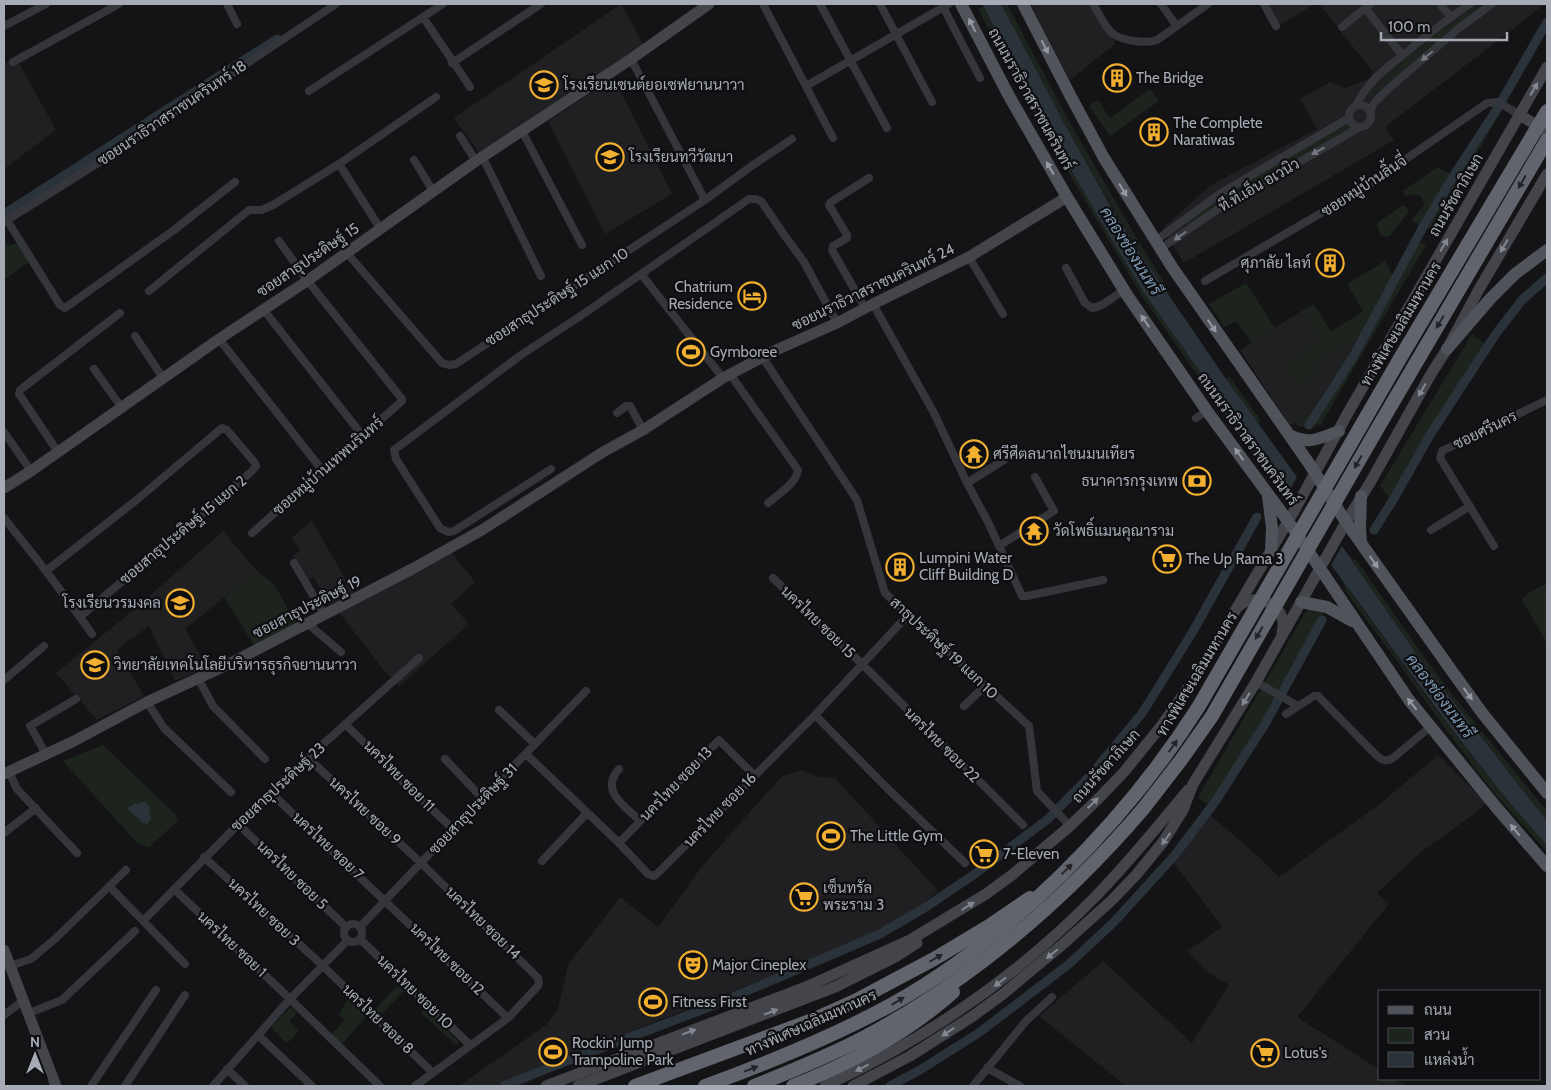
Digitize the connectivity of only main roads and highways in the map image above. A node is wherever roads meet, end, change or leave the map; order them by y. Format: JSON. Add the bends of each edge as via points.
{"nodes":[{"id":1,"x":709,"y":4,"type":"edge"},
{"id":2,"x":961,"y":4,"type":"edge"},
{"id":3,"x":1023,"y":4,"type":"edge"},
{"id":4,"x":1547,"y":67,"type":"edge"},
{"id":5,"x":1547,"y":111,"type":"edge"},
{"id":6,"x":1520,"y":115,"type":"junction"},
{"id":7,"x":1547,"y":132,"type":"edge"},
{"id":8,"x":1547,"y":140,"type":"edge"},
{"id":9,"x":1547,"y":174,"type":"edge"},
{"id":10,"x":1067,"y":196,"type":"junction"},
{"id":11,"x":1547,"y":250,"type":"edge"},
{"id":12,"x":1447,"y":349,"type":"junction"},
{"id":13,"x":1339,"y":432,"type":"junction"},
{"id":14,"x":1289,"y":435,"type":"junction"},
{"id":15,"x":613,"y":447,"type":"joint"},
{"id":16,"x":1315,"y":473,"type":"junction"},
{"id":17,"x":4,"y":488,"type":"edge"},
{"id":18,"x":1268,"y":493,"type":"junction"},
{"id":19,"x":1361,"y":496,"type":"junction"},
{"id":20,"x":1288,"y":521,"type":"junction"},
{"id":21,"x":1346,"y":522,"type":"junction"},
{"id":22,"x":1361,"y":543,"type":"junction"},
{"id":23,"x":1271,"y":551,"type":"junction"},
{"id":24,"x":1320,"y":570,"type":"junction"},
{"id":25,"x":1301,"y":602,"type":"junction"},
{"id":26,"x":1233,"y":612,"type":"junction"},
{"id":27,"x":1356,"y":624,"type":"junction"},
{"id":28,"x":1280,"y":641,"type":"junction"},
{"id":29,"x":6,"y":773,"type":"edge"},
{"id":30,"x":1193,"y":784,"type":"junction"},
{"id":31,"x":1547,"y":793,"type":"edge"},
{"id":32,"x":1547,"y":866,"type":"edge"},
{"id":33,"x":1051,"y":884,"type":"junction"},
{"id":34,"x":940,"y":923,"type":"junction"},
{"id":35,"x":4,"y":950,"type":"edge"},
{"id":36,"x":979,"y":964,"type":"junction"},
{"id":37,"x":872,"y":1082,"type":"edge"},
{"id":38,"x":56,"y":1086,"type":"edge"},
{"id":39,"x":546,"y":1086,"type":"edge"},
{"id":40,"x":578,"y":1086,"type":"edge"},
{"id":41,"x":635,"y":1086,"type":"edge"},
{"id":42,"x":705,"y":1086,"type":"edge"},
{"id":43,"x":754,"y":1086,"type":"edge"},
{"id":44,"x":793,"y":1086,"type":"edge"},
{"id":45,"x":825,"y":1086,"type":"edge"},
{"id":46,"x":852,"y":1086,"type":"edge"}],
"edges":[{"from":1,"to":17,"type":"main road","name":"ซอยสาธุประดิษฐ์ 15"},
{"from":10,"to":2,"type":"main road","name":"ถนนนราธิวาสราชนครินทร์","one_way":true},
{"from":3,"to":14,"type":"main road","one_way":true,"via":[[1090,132],[1158,245]]},
{"from":6,"to":4,"type":"main road","name":"ถนนรัชดาภิเษก","one_way":true},
{"from":33,"to":5,"type":"highway","name":"ทางพิเศษเฉลิมมหานคร","one_way":true,"bridge":true,"via":[[1135,795],[1187,725]]},
{"from":6,"to":7,"type":"main road"},
{"from":13,"to":6,"type":"main road","name":"ถนนรัชดาภิเษก","one_way":true},
{"from":8,"to":36,"type":"highway","name":"ทางพิเศษเฉลิมมหานคร","one_way":true,"bridge":true,"via":[[1212,716],[1143,810],[1095,862]]},
{"from":9,"to":12,"type":"main road","one_way":true},
{"from":10,"to":15,"type":"main road","name":"ซอยนราธิวาสราชนครินทร์ 24","via":[[969,257],[726,376]]},
{"from":18,"to":10,"type":"main road","name":"ถนนนราธิวาสราชนครินทร์","one_way":true,"via":[[1124,290]]},
{"from":11,"to":12,"type":"main road","via":[[1508,280]]},
{"from":12,"to":19,"type":"main road","one_way":true},
{"from":13,"to":14,"type":"main road","via":[[1312,441]]},
{"from":13,"to":16,"type":"main road","name":"ถนนรัชดาภิเษก"},
{"from":14,"to":16,"type":"main road"},
{"from":15,"to":29,"type":"main road","name":"ซอยสาธุประดิษฐ์ 19","via":[[412,569]]},
{"from":16,"to":20,"type":"main road","name":"ถนนรัชดาภิเษก"},
{"from":16,"to":21,"type":"main road"},
{"from":18,"to":20,"type":"main road","name":"ถนนนราธิวาสราชนครินทร์"},
{"from":18,"to":23,"type":"main road"},
{"from":19,"to":21,"type":"main road"},
{"from":19,"to":22,"type":"main road"},
{"from":20,"to":23,"type":"main road","name":"ถนนรัชดาภิเษก"},
{"from":20,"to":24,"type":"main road","name":"ถนนนราธิวาสราชนครินทร์"},
{"from":21,"to":22,"type":"main road"},
{"from":21,"to":24,"type":"main road"},
{"from":22,"to":31,"type":"main road","one_way":true,"via":[[1483,714]]},
{"from":23,"to":26,"type":"main road","name":"ถนนรัชดาภิเษก"},
{"from":24,"to":25,"type":"main road"},
{"from":24,"to":27,"type":"main road","name":"ถนนนราธิวาสราชนครินทร์"},
{"from":25,"to":27,"type":"main road","via":[[1327,607]]},
{"from":25,"to":28,"type":"main road"},
{"from":26,"to":28,"type":"main road","via":[[1248,601],[1262,600],[1271,604],[1279,610],[1284,621]]},
{"from":34,"to":26,"type":"main road","name":"ถนนรัชดาภิเษก","one_way":true,"via":[[986,894],[1040,853],[1066,822],[1124,772],[1197,675]]},
{"from":32,"to":27,"type":"main road","name":"ถนนนราธิวาสราชนครินทร์","one_way":true,"via":[[1408,700]]},
{"from":28,"to":30,"type":"main road","one_way":true},
{"from":30,"to":37,"type":"main road","one_way":true,"via":[[1176,824],[1158,849],[1124,888],[1062,946],[972,1016]]},
{"from":30,"to":45,"type":"main road","one_way":true,"via":[[1096,896],[1002,980],[940,1024]]},
{"from":41,"to":33,"type":"highway","one_way":true,"bridge":true,"via":[[815,1019],[884,987],[989,926]]},
{"from":42,"to":33,"type":"highway","name":"ทางพิเศษเฉลิมมหานคร","one_way":true,"bridge":true,"via":[[794,1052],[890,1005],[976,948]]},
{"from":39,"to":34,"type":"main road","name":"ถนนรัชดาภิเษก","one_way":true,"via":[[806,987]]},
{"from":40,"to":34,"type":"main road","name":"ถนนรัชดาภิเษก","one_way":true,"via":[[835,987],[897,956]]},
{"from":35,"to":38,"type":"main road"},
{"from":36,"to":43,"type":"highway","name":"ทางพิเศษเฉลิมมหานคร","via":[[864,1037]]},
{"from":36,"to":44,"type":"highway","via":[[952,992],[901,1032],[848,1062]]},
{"from":37,"to":46,"type":"main road"}]}
